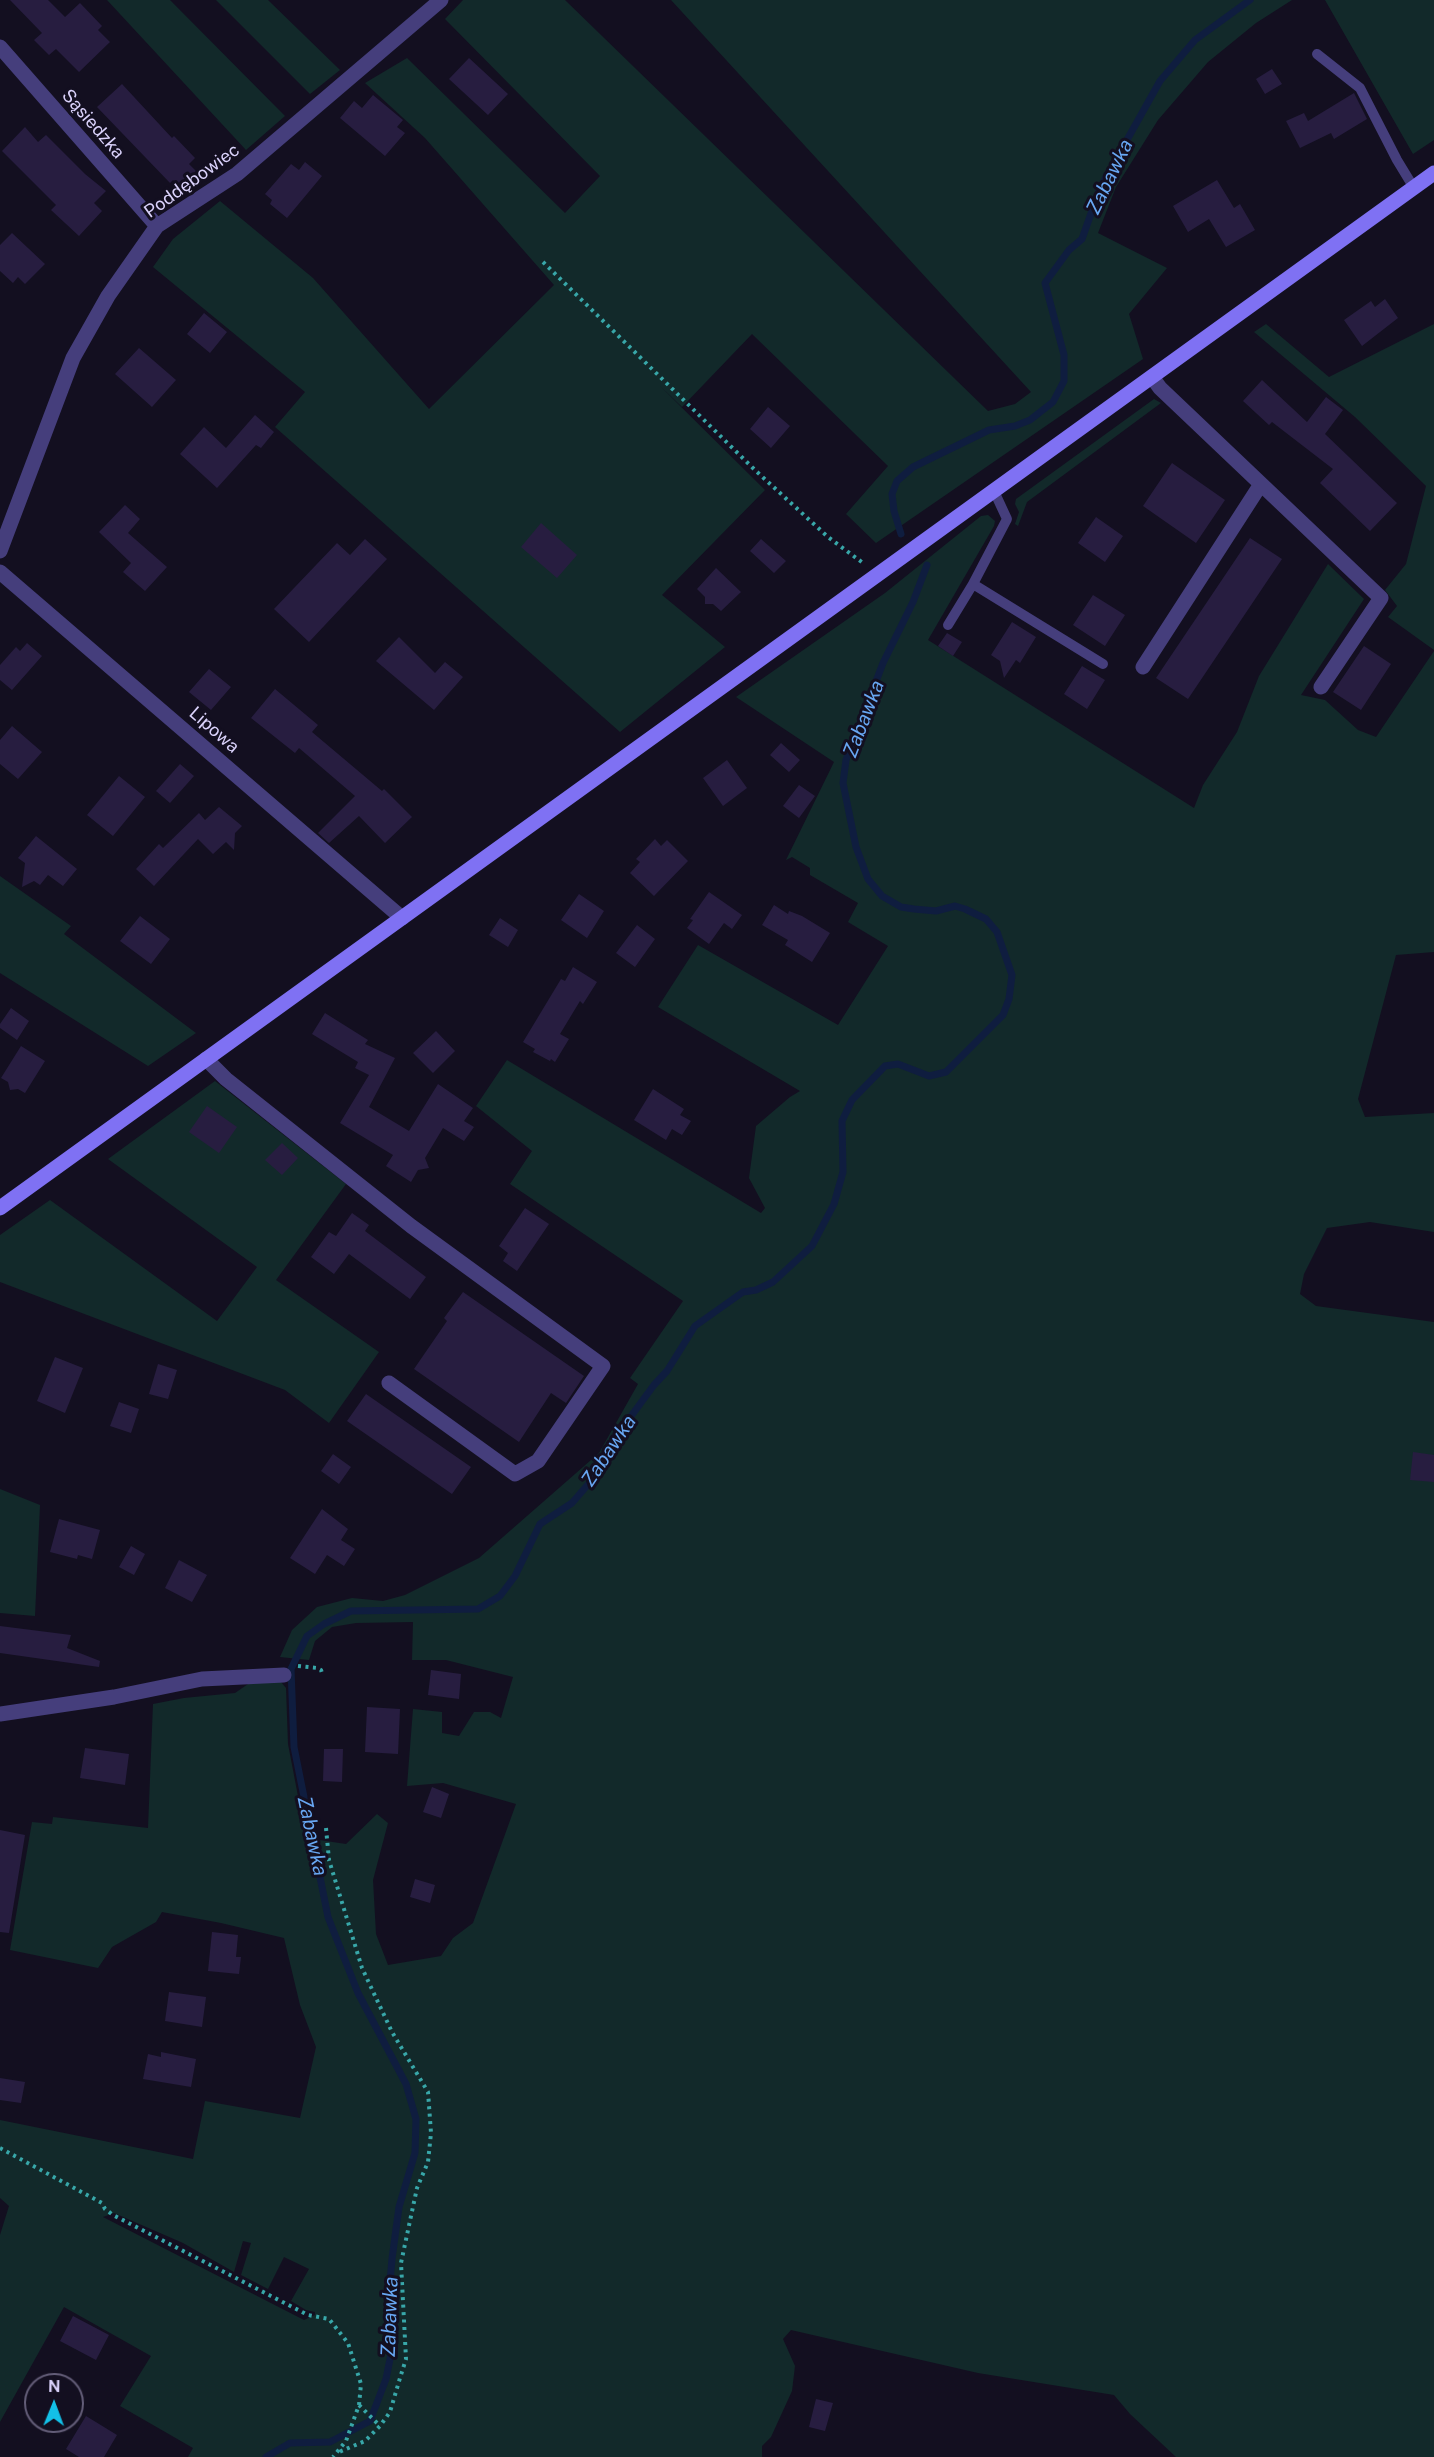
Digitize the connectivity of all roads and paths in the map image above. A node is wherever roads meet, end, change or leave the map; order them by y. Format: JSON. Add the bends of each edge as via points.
{"nodes":[{"id":1,"x":441,"y":0,"type":"edge"},
{"id":2,"x":0,"y":47,"type":"edge"},
{"id":3,"x":1317,"y":54,"type":"dead end"},
{"id":4,"x":1434,"y":173,"type":"edge"},
{"id":5,"x":1414,"y":188,"type":"junction"},
{"id":6,"x":158,"y":226,"type":"junction"},
{"id":7,"x":543,"y":262,"type":"dead end"},
{"id":8,"x":1152,"y":377,"type":"junction"},
{"id":9,"x":1261,"y":484,"type":"junction"},
{"id":10,"x":994,"y":491,"type":"junction"},
{"id":11,"x":0,"y":551,"type":"edge"},
{"id":12,"x":866,"y":566,"type":"dead end"},
{"id":13,"x":0,"y":572,"type":"edge"},
{"id":14,"x":973,"y":584,"type":"junction"},
{"id":15,"x":948,"y":625,"type":"dead end"},
{"id":16,"x":1103,"y":664,"type":"dead end"},
{"id":17,"x":1143,"y":667,"type":"dead end"},
{"id":18,"x":1321,"y":687,"type":"dead end"},
{"id":19,"x":402,"y":918,"type":"junction"},
{"id":20,"x":206,"y":1059,"type":"junction"},
{"id":21,"x":0,"y":1208,"type":"edge"},
{"id":22,"x":389,"y":1383,"type":"dead end"},
{"id":23,"x":317,"y":1668,"type":"dead end"},
{"id":24,"x":291,"y":1675,"type":"dead end"},
{"id":25,"x":323,"y":1676,"type":"dead end"},
{"id":26,"x":0,"y":1713,"type":"edge"},
{"id":27,"x":326,"y":1828,"type":"dead end"},
{"id":28,"x":0,"y":2148,"type":"edge"},
{"id":29,"x":359,"y":2405,"type":"junction"},
{"id":30,"x":379,"y":2424,"type":"junction"},
{"id":31,"x":339,"y":2452,"type":"junction"},
{"id":32,"x":333,"y":2457,"type":"edge"}],
"edges":[{"from":1,"to":6,"type":"street","name":"Poddębowiec","via":[[237,174]]},
{"from":2,"to":6,"type":"street","name":"Sąsiedzka"},
{"from":3,"to":5,"type":"lane","via":[[1360,88]]},
{"from":4,"to":5,"type":"main road"},
{"from":5,"to":8,"type":"main road"},
{"from":6,"to":11,"type":"street","name":"Poddębowiec","via":[[108,296],[73,358]]},
{"from":7,"to":12,"type":"path","via":[[756,471]]},
{"from":8,"to":9,"type":"street"},
{"from":8,"to":10,"type":"main road"},
{"from":9,"to":17,"type":"street"},
{"from":9,"to":18,"type":"street","via":[[1381,598]]},
{"from":10,"to":14,"type":"lane","via":[[1007,519]]},
{"from":10,"to":19,"type":"main road"},
{"from":13,"to":19,"type":"street","name":"Lipowa"},
{"from":14,"to":15,"type":"lane"},
{"from":14,"to":16,"type":"lane"},
{"from":19,"to":20,"type":"main road"},
{"from":20,"to":21,"type":"main road"},
{"from":20,"to":22,"type":"street","via":[[411,1226],[603,1366],[538,1461],[515,1474]]},
{"from":23,"to":25,"type":"path"},
{"from":24,"to":26,"type":"street","via":[[202,1679],[108,1698]]},
{"from":27,"to":30,"type":"path","via":[[329,1860],[362,1968],[392,2032],[428,2092],[428,2162],[417,2188],[401,2263],[406,2359],[390,2412]]},
{"from":28,"to":29,"type":"path","via":[[102,2203],[113,2215],[308,2315],[329,2319],[348,2343],[361,2384]]},
{"from":29,"to":30,"type":"path"},
{"from":29,"to":31,"type":"path"},
{"from":30,"to":31,"type":"path","via":[[365,2441]]},
{"from":31,"to":32,"type":"path"}]}
